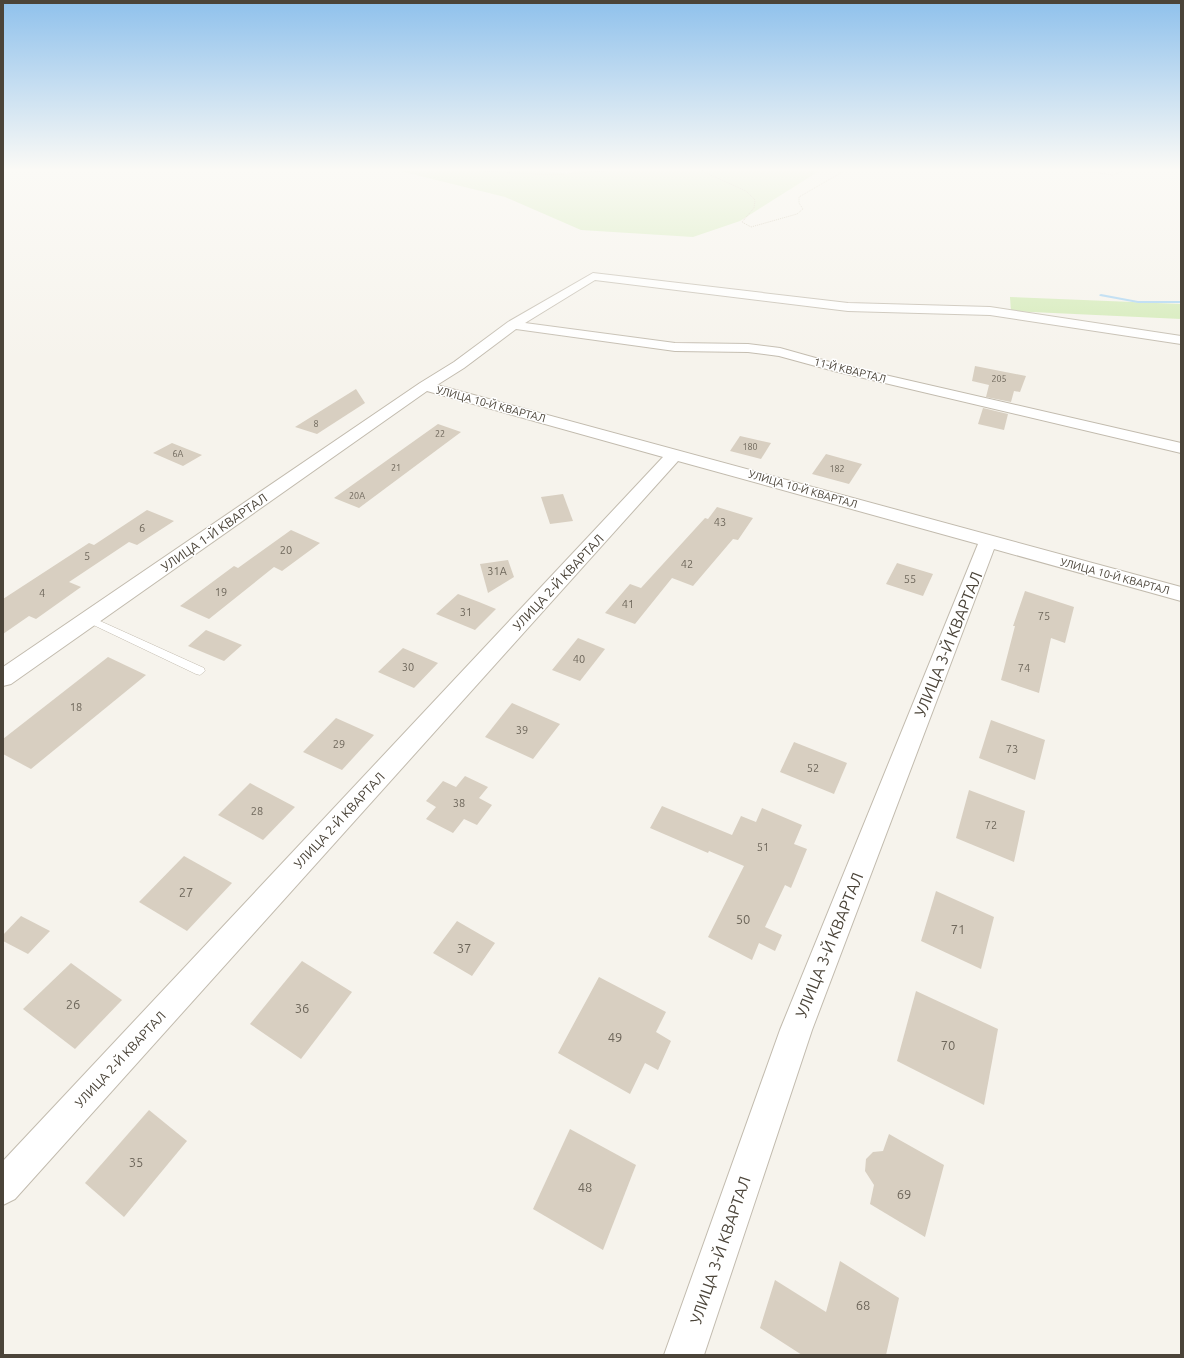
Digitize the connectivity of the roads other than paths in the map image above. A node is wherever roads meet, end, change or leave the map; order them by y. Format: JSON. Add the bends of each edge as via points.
{"nodes":[{"id":1,"x":513,"y":324,"type":"junction"},
{"id":2,"x":1181,"y":340,"type":"edge"},
{"id":3,"x":425,"y":386,"type":"junction"},
{"id":4,"x":1181,"y":448,"type":"edge"},
{"id":5,"x":675,"y":454,"type":"junction"},
{"id":6,"x":988,"y":541,"type":"junction"},
{"id":7,"x":1181,"y":594,"type":"edge"},
{"id":8,"x":89,"y":618,"type":"junction"},
{"id":9,"x":200,"y":671,"type":"dead end"},
{"id":10,"x":3,"y":678,"type":"edge"},
{"id":11,"x":3,"y":1187,"type":"edge"},
{"id":12,"x":684,"y":1355,"type":"edge"}],
"edges":[{"from":1,"to":2,"type":"street","name":"УЛИЦА 1-Й КВАРТАЛ","via":[[593,276],[848,307],[990,311]]},
{"from":1,"to":3,"type":"street","name":"УЛИЦА 1-Й КВАРТАЛ","via":[[459,365]]},
{"from":1,"to":4,"type":"street","name":"11-Й КВАРТАЛ","via":[[675,347],[748,348],[780,352]]},
{"from":3,"to":5,"type":"street","name":"УЛИЦА 10-Й КВАРТАЛ"},
{"from":3,"to":8,"type":"street","name":"УЛИЦА 1-Й КВАРТАЛ"},
{"from":5,"to":6,"type":"street","name":"УЛИЦА 10-Й КВАРТАЛ"},
{"from":5,"to":11,"type":"street","name":"УЛИЦА 2-Й КВАРТАЛ"},
{"from":6,"to":7,"type":"street","name":"УЛИЦА 10-Й КВАРТАЛ"},
{"from":6,"to":12,"type":"street","name":"УЛИЦА 3-Й КВАРТАЛ","via":[[796,1030]]},
{"from":8,"to":9,"type":"lane"},
{"from":8,"to":10,"type":"street","name":"УЛИЦА 1-Й КВАРТАЛ"}]}
